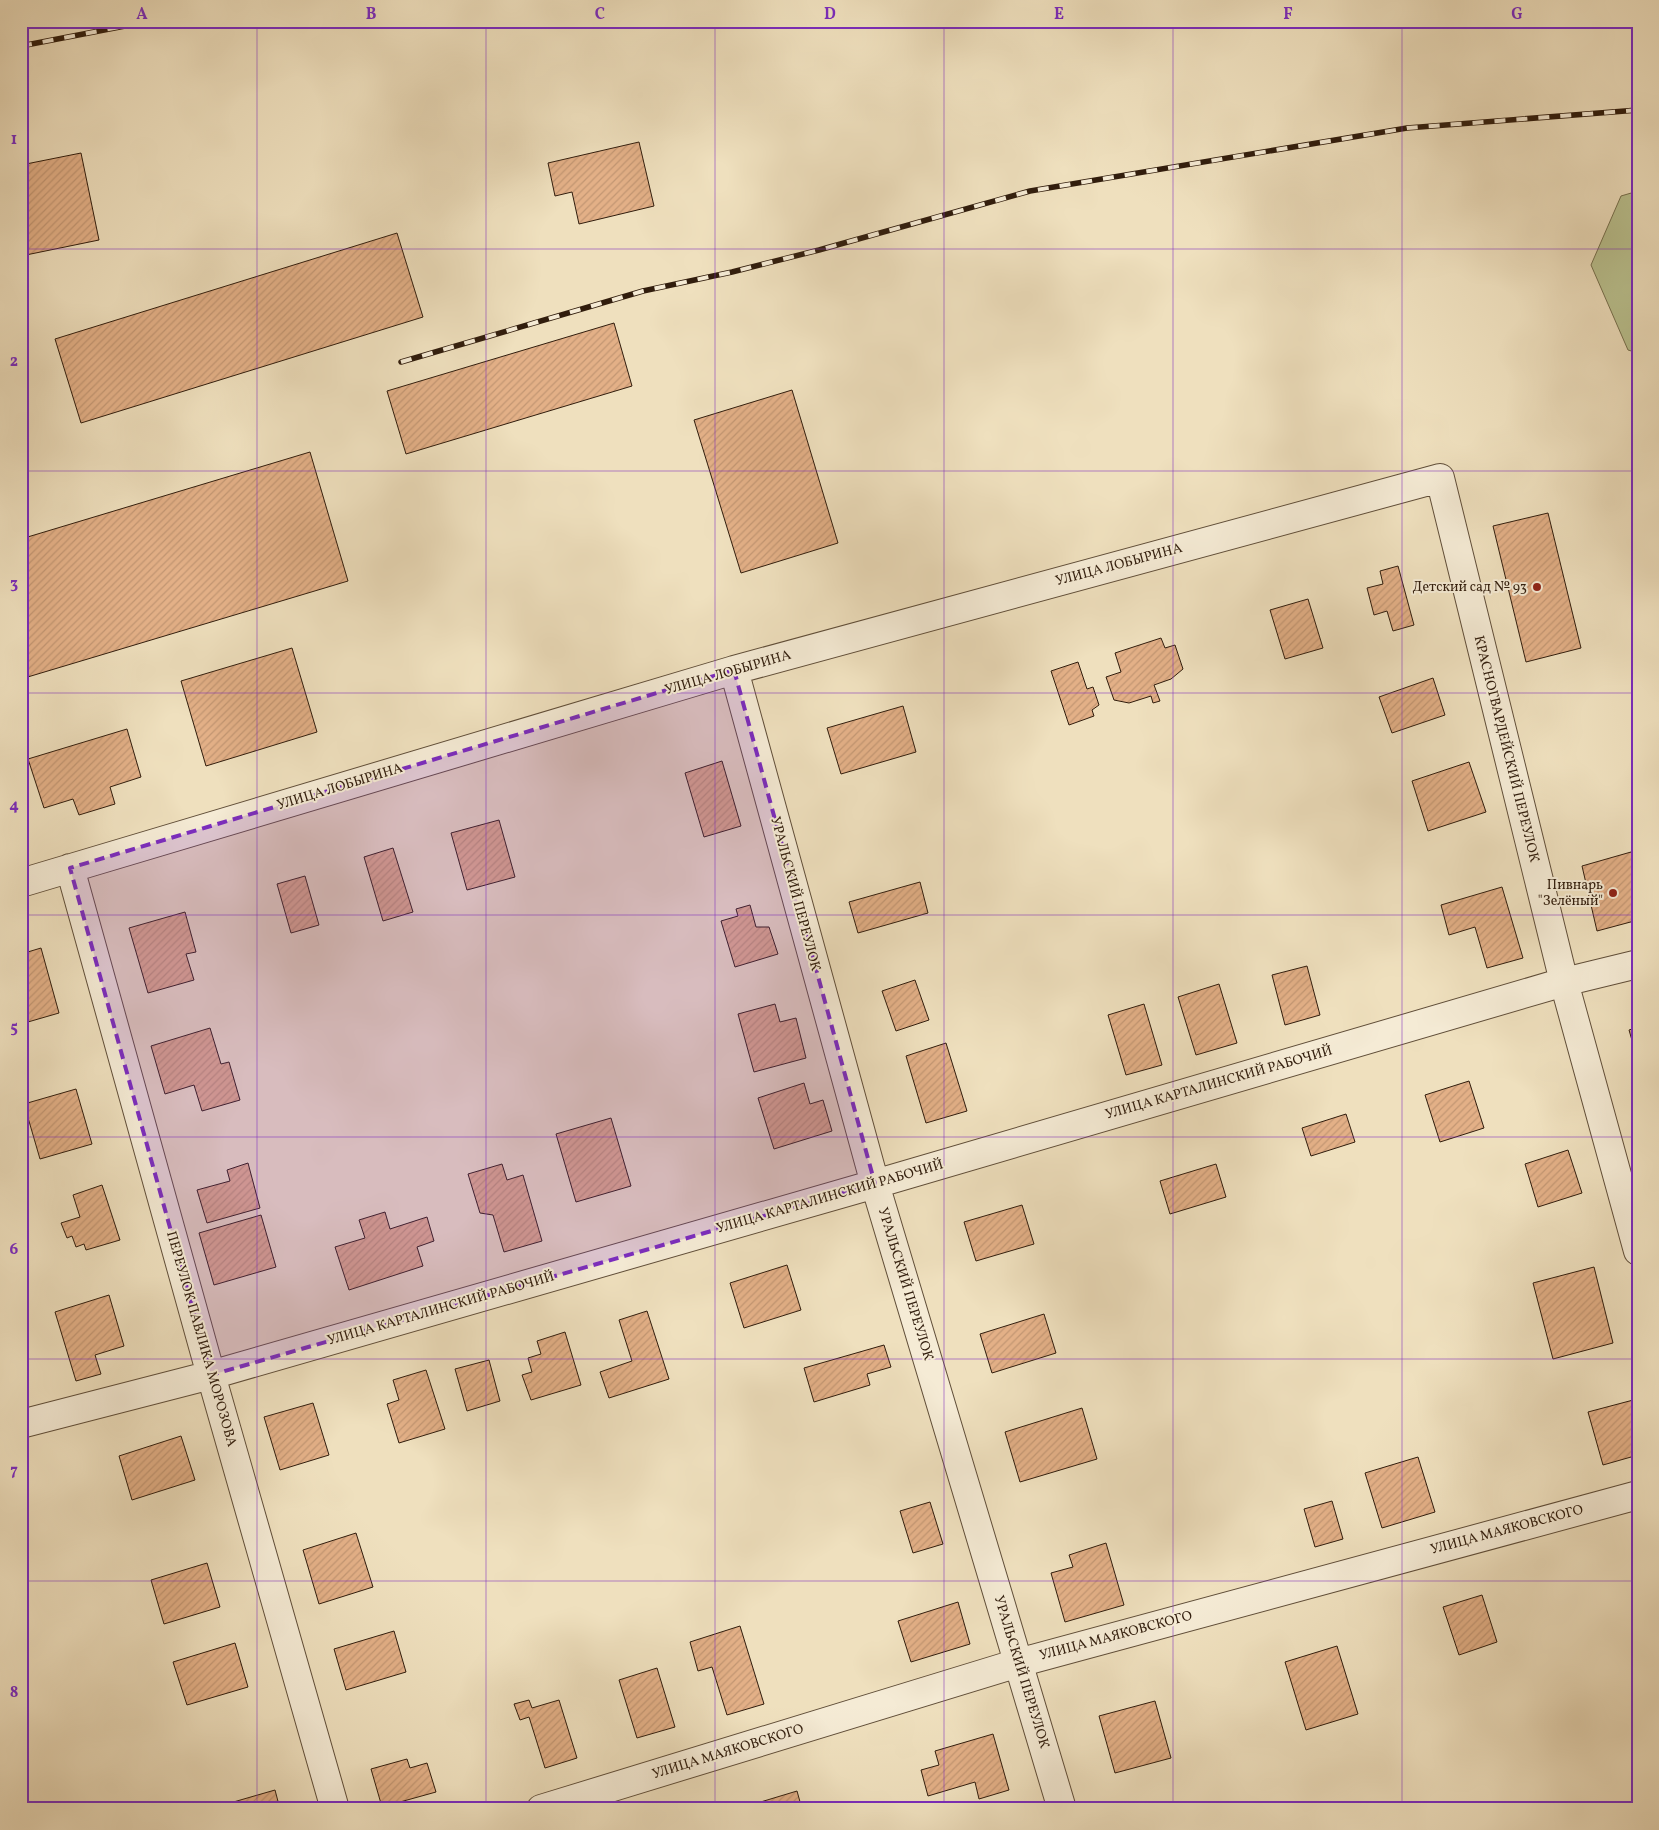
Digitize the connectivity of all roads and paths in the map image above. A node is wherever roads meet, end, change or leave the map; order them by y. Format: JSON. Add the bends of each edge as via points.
{"nodes":[{"id":1,"x":1440,"y":478,"type":"joint"},
{"id":2,"x":734,"y":670,"type":"junction"},
{"id":3,"x":70,"y":868,"type":"junction"},
{"id":4,"x":21,"y":883,"type":"edge"},
{"id":5,"x":1638,"y":964,"type":"edge"},
{"id":6,"x":1564,"y":982,"type":"junction"},
{"id":7,"x":875,"y":1184,"type":"junction"},
{"id":8,"x":1638,"y":1251,"type":"edge"},
{"id":9,"x":211,"y":1375,"type":"junction"},
{"id":10,"x":21,"y":1424,"type":"edge"},
{"id":11,"x":1638,"y":1495,"type":"edge"},
{"id":12,"x":1018,"y":1663,"type":"junction"},
{"id":13,"x":335,"y":1809,"type":"edge"},
{"id":14,"x":541,"y":1809,"type":"edge"},
{"id":15,"x":1062,"y":1809,"type":"edge"}],
"edges":[{"from":1,"to":2,"type":"street","name":"УЛИЦА ЛОБЫРИНА"},
{"from":1,"to":6,"type":"street","name":"КРАСНОГВАРДЕЙСКИЙ ПЕРЕУЛОК"},
{"from":2,"to":3,"type":"street","name":"УЛИЦА ЛОБЫРИНА"},
{"from":2,"to":7,"type":"street","name":"УРАЛЬСКИЙ ПЕРЕУЛОК"},
{"from":3,"to":4,"type":"street","name":"УЛИЦА ЛОБЫРИНА"},
{"from":3,"to":9,"type":"street","name":"ПЕРЕУЛОК ПАВЛИКА МОРОЗОВА"},
{"from":5,"to":6,"type":"street","name":"УЛИЦА КАРТАЛИНСКИЙ РАБОЧИЙ"},
{"from":6,"to":7,"type":"street","name":"УЛИЦА КАРТАЛИНСКИЙ РАБОЧИЙ"},
{"from":6,"to":8,"type":"street","name":"КРАСНОГВАРДЕЙСКИЙ ПЕРЕУЛОК"},
{"from":7,"to":9,"type":"street","name":"УЛИЦА КАРТАЛИНСКИЙ РАБОЧИЙ"},
{"from":7,"to":12,"type":"street","name":"УРАЛЬСКИЙ ПЕРЕУЛОК"},
{"from":9,"to":10,"type":"street","name":"УЛИЦА КАРТАЛИНСКИЙ РАБОЧИЙ"},
{"from":9,"to":13,"type":"street","name":"ПЕРЕУЛОК ПАВЛИКА МОРОЗОВА"},
{"from":11,"to":12,"type":"street","name":"УЛИЦА МАЯКОВСКОГО"},
{"from":12,"to":14,"type":"street","name":"УЛИЦА МАЯКОВСКОГО"},
{"from":12,"to":15,"type":"street","name":"УРАЛЬСКИЙ ПЕРЕУЛОК"}]}
